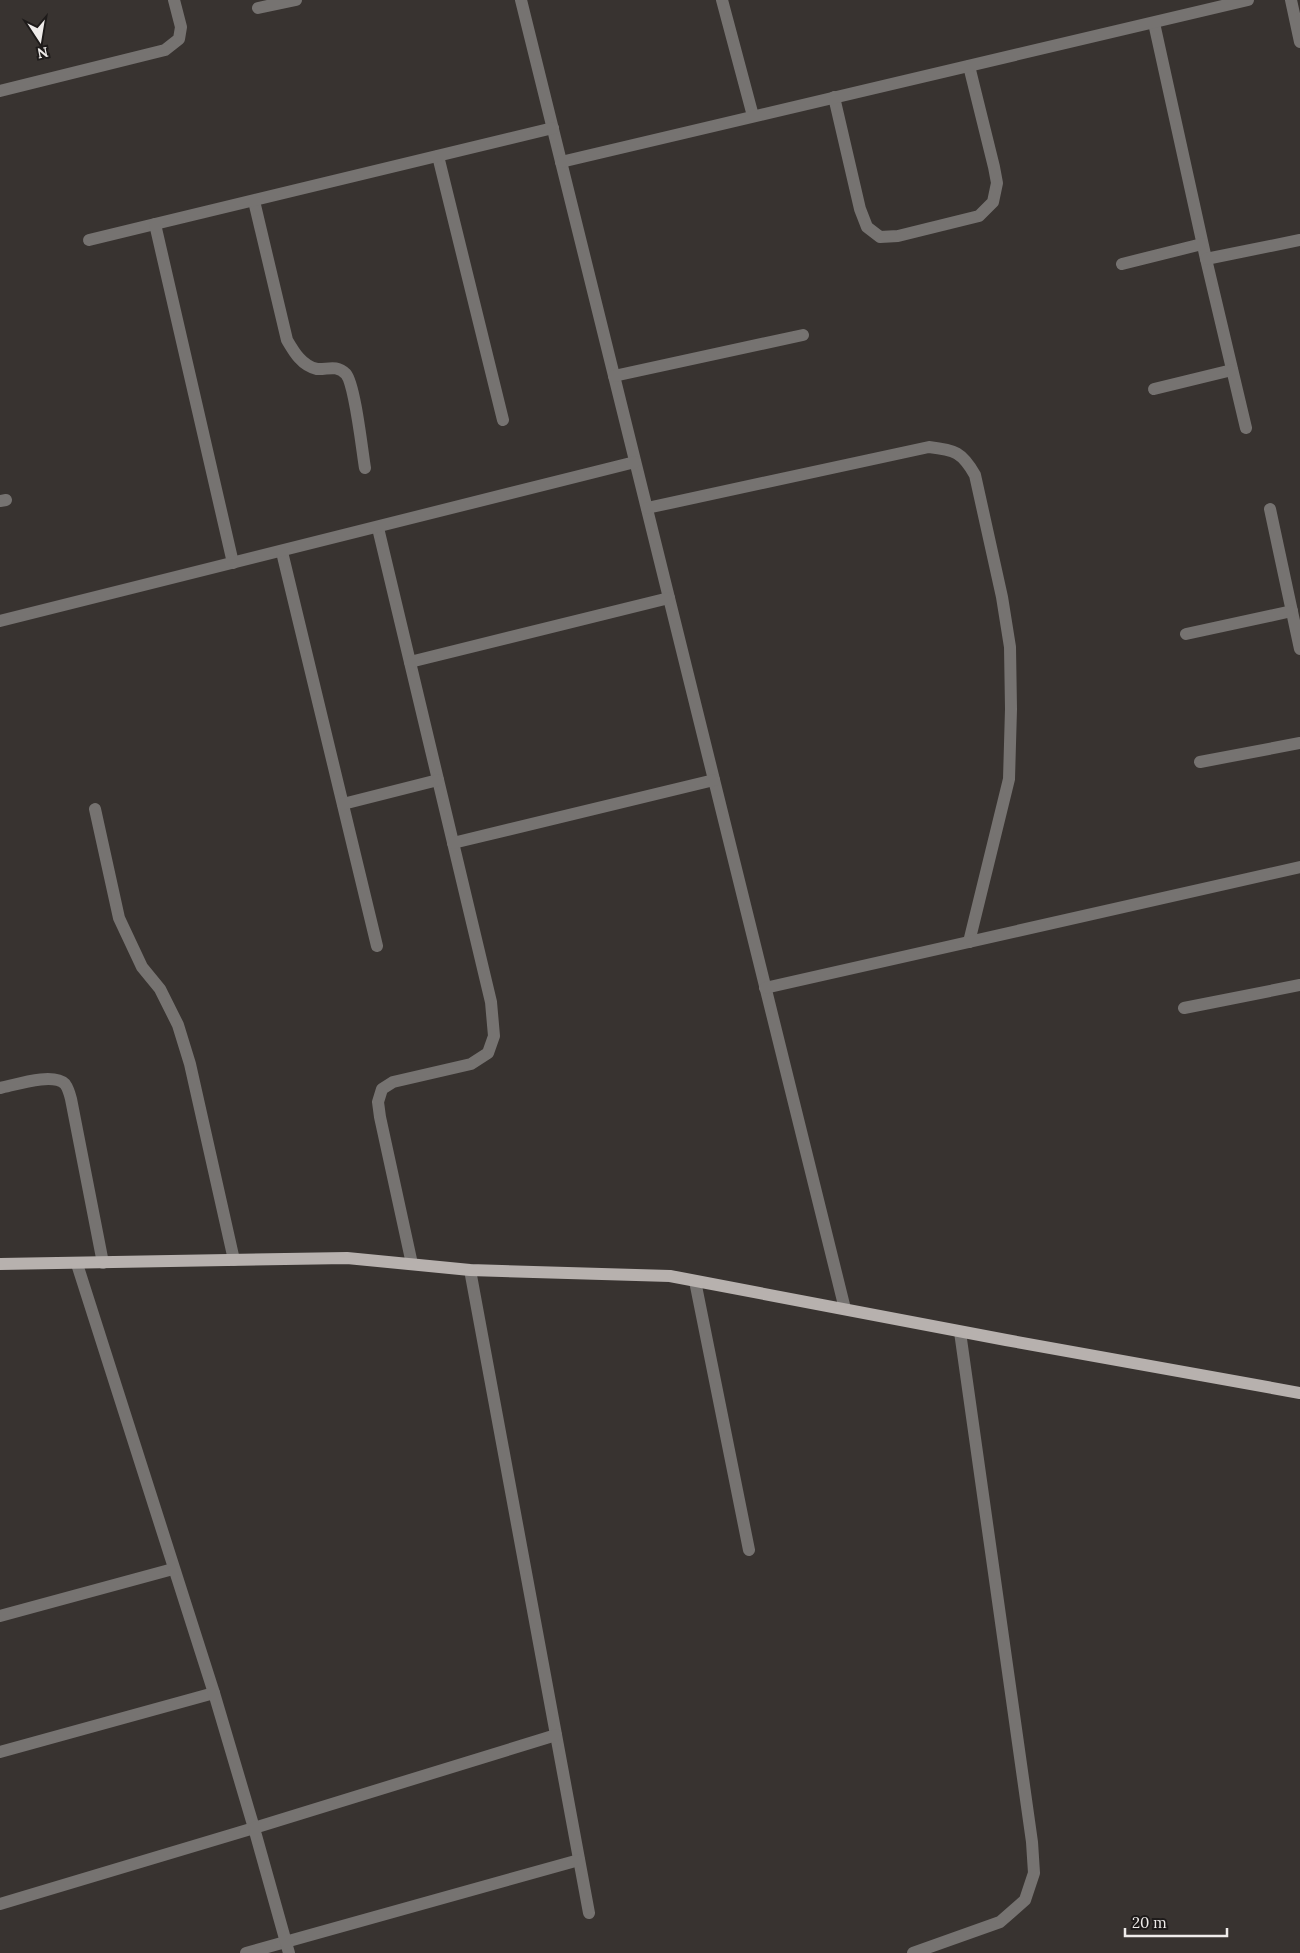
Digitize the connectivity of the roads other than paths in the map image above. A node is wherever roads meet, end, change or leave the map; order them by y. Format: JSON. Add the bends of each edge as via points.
{"nodes":[{"id":1,"x":174,"y":0,"type":"edge"},
{"id":2,"x":296,"y":0,"type":"edge"},
{"id":3,"x":521,"y":0,"type":"edge"},
{"id":4,"x":722,"y":0,"type":"edge"},
{"id":5,"x":1248,"y":0,"type":"edge"},
{"id":6,"x":1291,"y":0,"type":"edge"},
{"id":7,"x":258,"y":8,"type":"dead end"},
{"id":8,"x":1154,"y":22,"type":"junction"},
{"id":9,"x":1300,"y":42,"type":"edge"},
{"id":10,"x":968,"y":66,"type":"junction"},
{"id":11,"x":0,"y":91,"type":"edge"},
{"id":12,"x":834,"y":97,"type":"junction"},
{"id":13,"x":753,"y":116,"type":"junction"},
{"id":14,"x":552,"y":128,"type":"junction"},
{"id":15,"x":438,"y":156,"type":"junction"},
{"id":16,"x":561,"y":162,"type":"junction"},
{"id":17,"x":254,"y":200,"type":"junction"},
{"id":18,"x":155,"y":224,"type":"junction"},
{"id":19,"x":89,"y":240,"type":"dead end"},
{"id":20,"x":1300,"y":240,"type":"edge"},
{"id":21,"x":1202,"y":244,"type":"junction"},
{"id":22,"x":1206,"y":259,"type":"junction"},
{"id":23,"x":1122,"y":264,"type":"dead end"},
{"id":24,"x":803,"y":335,"type":"dead end"},
{"id":25,"x":1232,"y":370,"type":"junction"},
{"id":26,"x":614,"y":376,"type":"junction"},
{"id":27,"x":1154,"y":389,"type":"dead end"},
{"id":28,"x":503,"y":420,"type":"dead end"},
{"id":29,"x":1246,"y":428,"type":"dead end"},
{"id":30,"x":635,"y":462,"type":"junction"},
{"id":31,"x":365,"y":468,"type":"dead end"},
{"id":32,"x":647,"y":508,"type":"junction"},
{"id":33,"x":1270,"y":509,"type":"dead end"},
{"id":34,"x":378,"y":528,"type":"junction"},
{"id":35,"x":282,"y":552,"type":"junction"},
{"id":36,"x":233,"y":563,"type":"junction"},
{"id":37,"x":669,"y":598,"type":"junction"},
{"id":38,"x":1292,"y":611,"type":"junction"},
{"id":39,"x":0,"y":621,"type":"edge"},
{"id":40,"x":1186,"y":634,"type":"dead end"},
{"id":41,"x":1300,"y":649,"type":"edge"},
{"id":42,"x":410,"y":662,"type":"junction"},
{"id":43,"x":1300,"y":743,"type":"edge"},
{"id":44,"x":1200,"y":762,"type":"dead end"},
{"id":45,"x":438,"y":780,"type":"junction"},
{"id":46,"x":714,"y":780,"type":"junction"},
{"id":47,"x":343,"y":804,"type":"junction"},
{"id":48,"x":95,"y":808,"type":"dead end"},
{"id":49,"x":453,"y":843,"type":"junction"},
{"id":50,"x":1300,"y":868,"type":"edge"},
{"id":51,"x":969,"y":942,"type":"junction"},
{"id":52,"x":377,"y":946,"type":"dead end"},
{"id":53,"x":1300,"y":985,"type":"edge"},
{"id":54,"x":765,"y":988,"type":"junction"},
{"id":55,"x":1184,"y":1008,"type":"dead end"},
{"id":56,"x":0,"y":1088,"type":"edge"},
{"id":57,"x":234,"y":1260,"type":"junction"},
{"id":58,"x":103,"y":1263,"type":"junction"},
{"id":59,"x":0,"y":1264,"type":"edge"},
{"id":60,"x":77,"y":1264,"type":"junction"},
{"id":61,"x":412,"y":1264,"type":"junction"},
{"id":62,"x":470,"y":1270,"type":"junction"},
{"id":63,"x":695,"y":1280,"type":"junction"},
{"id":64,"x":845,"y":1309,"type":"junction"},
{"id":65,"x":960,"y":1332,"type":"junction"},
{"id":66,"x":1300,"y":1393,"type":"edge"},
{"id":67,"x":749,"y":1550,"type":"dead end"},
{"id":68,"x":173,"y":1569,"type":"junction"},
{"id":69,"x":0,"y":1616,"type":"edge"},
{"id":70,"x":214,"y":1693,"type":"junction"},
{"id":71,"x":556,"y":1735,"type":"junction"},
{"id":72,"x":0,"y":1752,"type":"edge"},
{"id":73,"x":254,"y":1828,"type":"junction"},
{"id":74,"x":579,"y":1860,"type":"junction"},
{"id":75,"x":0,"y":1904,"type":"edge"},
{"id":76,"x":589,"y":1913,"type":"dead end"},
{"id":77,"x":288,"y":1947,"type":"edge"},
{"id":78,"x":246,"y":1953,"type":"edge"},
{"id":79,"x":913,"y":1953,"type":"edge"}],
"edges":[{"from":1,"to":11,"type":"street","via":[[181,26],[179,39],[165,50]]},
{"from":2,"to":7,"type":"street"},
{"from":3,"to":14,"type":"street"},
{"from":4,"to":13,"type":"street"},
{"from":5,"to":8,"type":"street"},
{"from":6,"to":9,"type":"street"},
{"from":8,"to":10,"type":"street"},
{"from":8,"to":21,"type":"street"},
{"from":10,"to":12,"type":"street"},
{"from":10,"to":12,"type":"street","via":[[996,175],[993,202],[978,216],[898,236],[880,236],[867,227]]},
{"from":12,"to":13,"type":"street"},
{"from":13,"to":16,"type":"street"},
{"from":14,"to":15,"type":"street"},
{"from":14,"to":16,"type":"street"},
{"from":15,"to":17,"type":"street"},
{"from":15,"to":28,"type":"street"},
{"from":16,"to":26,"type":"street"},
{"from":17,"to":18,"type":"street"},
{"from":17,"to":31,"type":"street","via":[[287,340],[300,360],[316,368],[332,367],[346,374],[352,388]]},
{"from":18,"to":19,"type":"street"},
{"from":18,"to":36,"type":"street"},
{"from":20,"to":22,"type":"street"},
{"from":21,"to":22,"type":"street"},
{"from":21,"to":23,"type":"street"},
{"from":22,"to":25,"type":"street"},
{"from":24,"to":26,"type":"street"},
{"from":25,"to":27,"type":"street"},
{"from":25,"to":29,"type":"street"},
{"from":26,"to":30,"type":"street"},
{"from":30,"to":32,"type":"street"},
{"from":30,"to":34,"type":"street"},
{"from":32,"to":37,"type":"street"},
{"from":32,"to":51,"type":"street","via":[[929,447],[951,450],[966,460],[975,475],[1002,597],[1010,648],[1011,709],[1008,779]]},
{"from":33,"to":38,"type":"street"},
{"from":34,"to":35,"type":"street"},
{"from":34,"to":42,"type":"street"},
{"from":35,"to":36,"type":"street"},
{"from":35,"to":47,"type":"street"},
{"from":36,"to":39,"type":"street"},
{"from":37,"to":42,"type":"street"},
{"from":37,"to":46,"type":"street"},
{"from":38,"to":40,"type":"street"},
{"from":38,"to":41,"type":"street"},
{"from":42,"to":45,"type":"street"},
{"from":43,"to":44,"type":"street"},
{"from":45,"to":47,"type":"street"},
{"from":45,"to":49,"type":"street"},
{"from":46,"to":49,"type":"street"},
{"from":46,"to":54,"type":"street"},
{"from":47,"to":52,"type":"street"},
{"from":48,"to":57,"type":"street","via":[[119,918],[142,966],[160,989],[178,1025],[190,1064]]},
{"from":49,"to":61,"type":"street","via":[[491,1002],[494,1036],[488,1053],[471,1064],[393,1082],[382,1089],[378,1102],[380,1117]]},
{"from":50,"to":51,"type":"street"},
{"from":51,"to":54,"type":"street"},
{"from":53,"to":55,"type":"street"},
{"from":54,"to":64,"type":"street"},
{"from":56,"to":58,"type":"street","via":[[34,1080],[54,1079],[65,1084],[72,1099]]},
{"from":57,"to":58,"type":"main road"},
{"from":57,"to":61,"type":"main road","via":[[347,1258]]},
{"from":58,"to":60,"type":"main road"},
{"from":59,"to":60,"type":"main road"},
{"from":60,"to":68,"type":"street"},
{"from":61,"to":62,"type":"main road"},
{"from":62,"to":63,"type":"main road","via":[[670,1276]]},
{"from":62,"to":71,"type":"street"},
{"from":63,"to":64,"type":"main road"},
{"from":63,"to":67,"type":"street"},
{"from":64,"to":65,"type":"main road"},
{"from":65,"to":66,"type":"main road"},
{"from":65,"to":79,"type":"street","via":[[1034,1873],[1025,1900],[1000,1922]]},
{"from":68,"to":69,"type":"street"},
{"from":68,"to":70,"type":"street"},
{"from":70,"to":72,"type":"street"},
{"from":70,"to":73,"type":"street"},
{"from":71,"to":73,"type":"street"},
{"from":71,"to":74,"type":"street"},
{"from":73,"to":75,"type":"street"},
{"from":73,"to":77,"type":"street"},
{"from":74,"to":76,"type":"street"},
{"from":74,"to":77,"type":"street"},
{"from":77,"to":78,"type":"street"}]}
